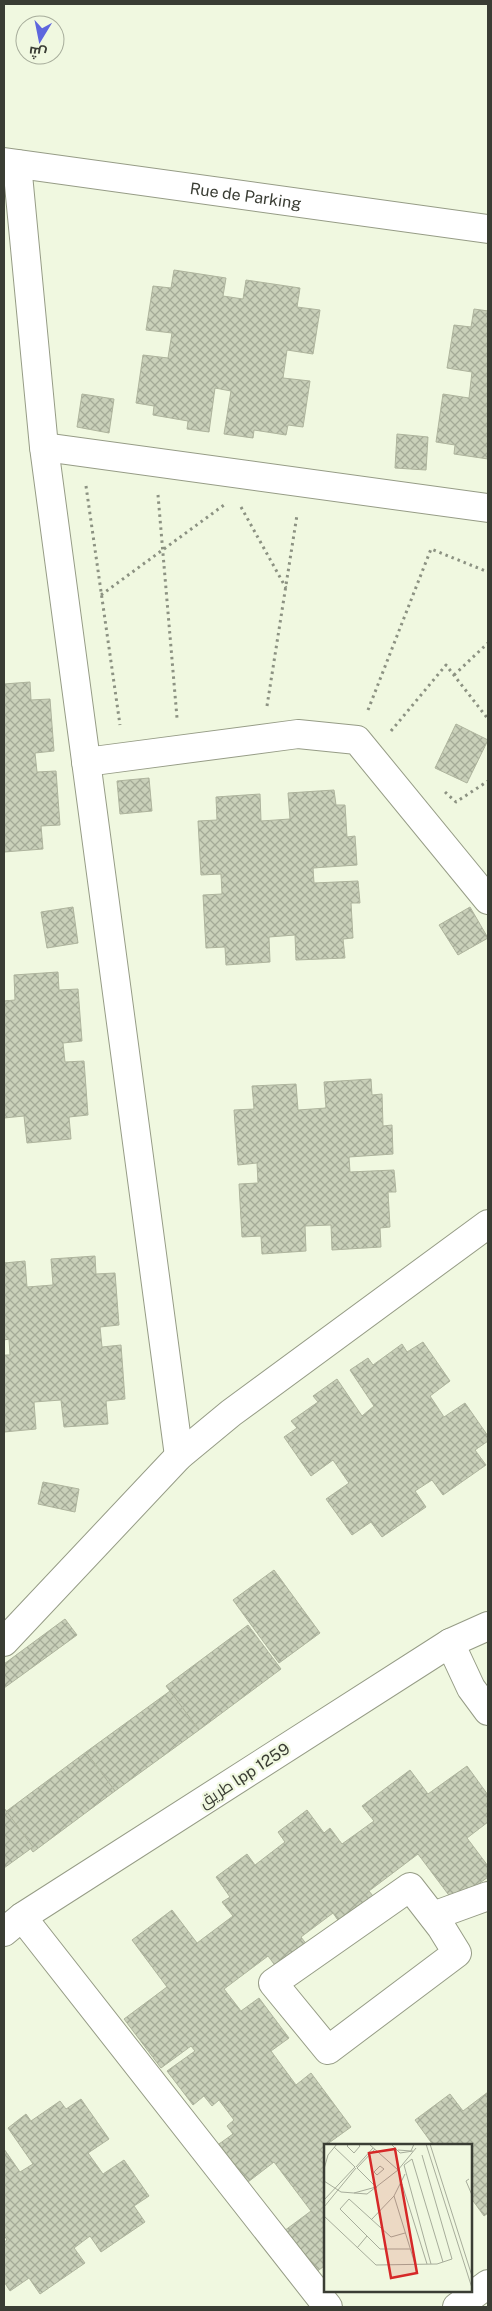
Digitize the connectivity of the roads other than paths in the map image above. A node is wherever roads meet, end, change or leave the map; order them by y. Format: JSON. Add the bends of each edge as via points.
{"nodes":[{"id":1,"x":10,"y":163,"type":"edge"},
{"id":2,"x":488,"y":229,"type":"edge"},
{"id":3,"x":44,"y":446,"type":"junction"},
{"id":4,"x":488,"y":508,"type":"edge"},
{"id":5,"x":86,"y":762,"type":"junction"},
{"id":6,"x":488,"y":900,"type":"edge"},
{"id":7,"x":488,"y":1224,"type":"edge"},
{"id":8,"x":179,"y":1456,"type":"junction"},
{"id":9,"x":488,"y":1626,"type":"edge"},
{"id":10,"x":4,"y":1642,"type":"edge"},
{"id":11,"x":450,"y":1643,"type":"junction"},
{"id":12,"x":479,"y":1685,"type":"edge"},
{"id":13,"x":488,"y":1711,"type":"edge"},
{"id":14,"x":488,"y":1896,"type":"edge"},
{"id":15,"x":433,"y":1916,"type":"junction"},
{"id":16,"x":13,"y":1924,"type":"edge"},
{"id":17,"x":488,"y":2284,"type":"edge"},
{"id":18,"x":328,"y":2307,"type":"edge"},
{"id":19,"x":457,"y":2307,"type":"edge"}],
"edges":[{"from":1,"to":2,"type":"street","name":"Rue de Parking"},
{"from":1,"to":3,"type":"street"},
{"from":3,"to":4,"type":"street"},
{"from":3,"to":5,"type":"street"},
{"from":5,"to":6,"type":"street","via":[[298,734],[358,740]]},
{"from":5,"to":8,"type":"street"},
{"from":7,"to":8,"type":"street","via":[[231,1413]]},
{"from":8,"to":10,"type":"street"},
{"from":9,"to":11,"type":"street","name":"طريق lpp 1259"},
{"from":11,"to":12,"type":"street"},
{"from":11,"to":16,"type":"street","name":"طريق lpp 1259"},
{"from":12,"to":13,"type":"street"},
{"from":14,"to":15,"type":"street"},
{"from":15,"to":15,"type":"street","via":[[410,1887],[273,1984],[328,2050],[457,1953]]},
{"from":16,"to":18,"type":"street"},
{"from":17,"to":19,"type":"street"}]}
